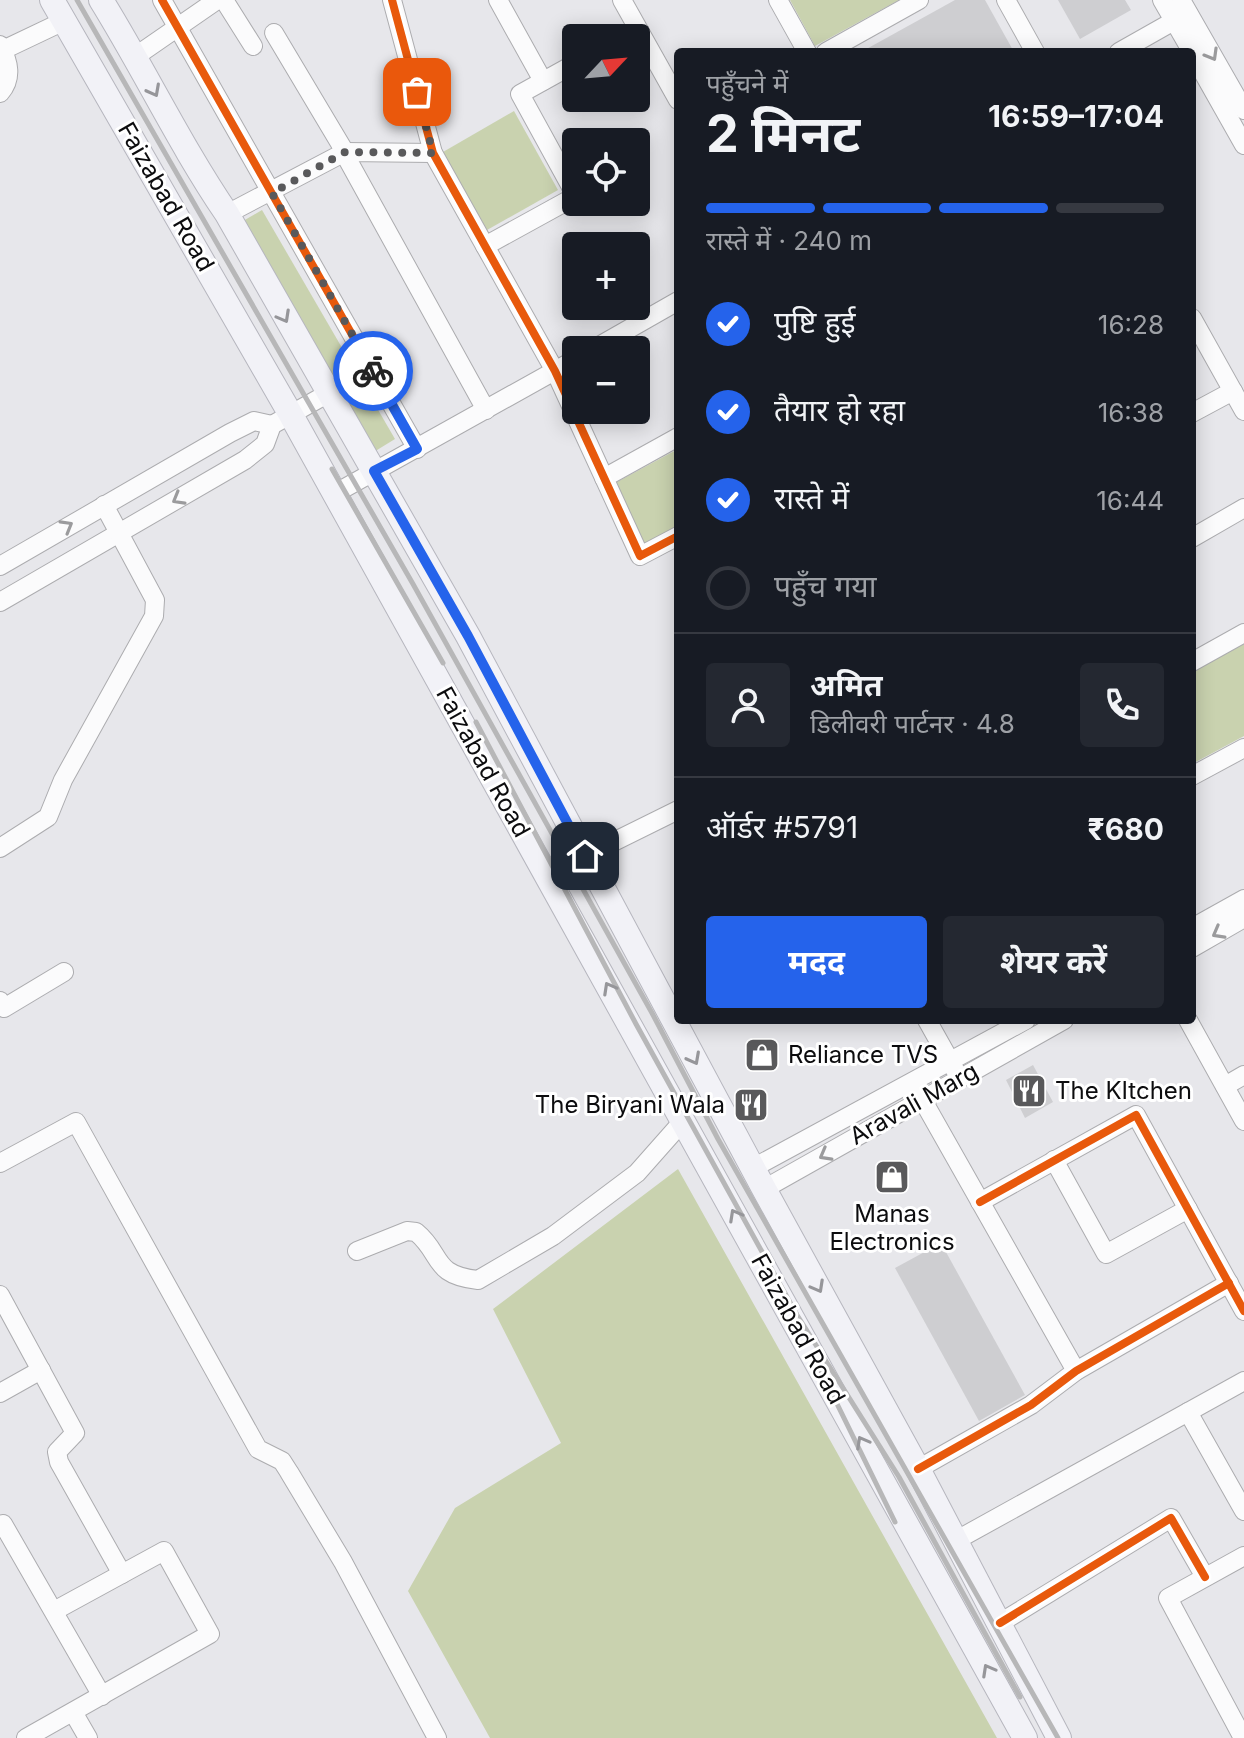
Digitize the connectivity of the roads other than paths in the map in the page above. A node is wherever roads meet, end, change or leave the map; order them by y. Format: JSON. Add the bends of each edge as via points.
{"nodes":[{"id":1,"x":52,"y":0,"type":"edge"},
{"id":2,"x":101,"y":0,"type":"edge"},
{"id":3,"x":162,"y":0,"type":"edge"},
{"id":4,"x":217,"y":0,"type":"edge"},
{"id":5,"x":224,"y":0,"type":"edge"},
{"id":6,"x":392,"y":0,"type":"edge"},
{"id":7,"x":498,"y":0,"type":"edge"},
{"id":8,"x":622,"y":0,"type":"edge"},
{"id":9,"x":778,"y":0,"type":"edge"},
{"id":10,"x":919,"y":0,"type":"edge"},
{"id":11,"x":1006,"y":0,"type":"edge"},
{"id":12,"x":1162,"y":0,"type":"edge"},
{"id":13,"x":1181,"y":11,"type":"edge"},
{"id":14,"x":64,"y":21,"type":"junction"},
{"id":15,"x":635,"y":24,"type":"edge"},
{"id":16,"x":178,"y":28,"type":"junction"},
{"id":17,"x":274,"y":33,"type":"dead end"},
{"id":18,"x":253,"y":46,"type":"dead end"},
{"id":19,"x":2,"y":48,"type":"edge"},
{"id":20,"x":805,"y":48,"type":"edge"},
{"id":21,"x":833,"y":48,"type":"edge"},
{"id":22,"x":1033,"y":48,"type":"edge"},
{"id":23,"x":1125,"y":48,"type":"edge"},
{"id":24,"x":1191,"y":48,"type":"edge"},
{"id":25,"x":650,"y":50,"type":"edge"},
{"id":26,"x":136,"y":56,"type":"junction"},
{"id":27,"x":1196,"y":59,"type":"edge"},
{"id":28,"x":562,"y":71,"type":"edge"},
{"id":29,"x":543,"y":81,"type":"junction"},
{"id":30,"x":0,"y":93,"type":"edge"},
{"id":31,"x":674,"y":93,"type":"edge"},
{"id":32,"x":1243,"y":107,"type":"edge"},
{"id":33,"x":1244,"y":145,"type":"edge"},
{"id":34,"x":345,"y":152,"type":"junction"},
{"id":35,"x":433,"y":153,"type":"junction"},
{"id":36,"x":562,"y":170,"type":"edge"},
{"id":37,"x":272,"y":193,"type":"junction"},
{"id":38,"x":562,"y":204,"type":"edge"},
{"id":39,"x":227,"y":214,"type":"junction"},
{"id":40,"x":485,"y":246,"type":"junction"},
{"id":41,"x":674,"y":303,"type":"edge"},
{"id":42,"x":1196,"y":325,"type":"edge"},
{"id":43,"x":617,"y":336,"type":"edge"},
{"id":44,"x":562,"y":367,"type":"edge"},
{"id":45,"x":555,"y":371,"type":"junction"},
{"id":46,"x":1233,"y":391,"type":"junction"},
{"id":47,"x":327,"y":394,"type":"junction"},
{"id":48,"x":486,"y":410,"type":"junction"},
{"id":49,"x":1196,"y":411,"type":"edge"},
{"id":50,"x":1244,"y":411,"type":"edge"},
{"id":51,"x":281,"y":420,"type":"junction"},
{"id":52,"x":674,"y":439,"type":"edge"},
{"id":53,"x":417,"y":449,"type":"junction"},
{"id":54,"x":374,"y":471,"type":"junction"},
{"id":55,"x":604,"y":478,"type":"junction"},
{"id":56,"x":334,"y":494,"type":"junction"},
{"id":57,"x":104,"y":505,"type":"junction"},
{"id":58,"x":1244,"y":508,"type":"edge"},
{"id":59,"x":120,"y":533,"type":"junction"},
{"id":60,"x":1196,"y":536,"type":"edge"},
{"id":61,"x":674,"y":538,"type":"edge"},
{"id":62,"x":0,"y":566,"type":"edge"},
{"id":63,"x":0,"y":602,"type":"edge"},
{"id":64,"x":1244,"y":633,"type":"edge"},
{"id":65,"x":1196,"y":660,"type":"edge"},
{"id":66,"x":1244,"y":748,"type":"edge"},
{"id":67,"x":1196,"y":774,"type":"edge"},
{"id":68,"x":674,"y":812,"type":"edge"},
{"id":69,"x":0,"y":848,"type":"edge"},
{"id":70,"x":585,"y":856,"type":"junction"},
{"id":71,"x":1244,"y":899,"type":"edge"},
{"id":72,"x":1244,"y":918,"type":"edge"},
{"id":73,"x":1196,"y":926,"type":"edge"},
{"id":74,"x":1196,"y":946,"type":"edge"},
{"id":75,"x":64,"y":972,"type":"dead end"},
{"id":76,"x":1,"y":1006,"type":"edge"},
{"id":77,"x":674,"y":1021,"type":"edge"},
{"id":78,"x":676,"y":1024,"type":"edge"},
{"id":79,"x":929,"y":1024,"type":"edge"},
{"id":80,"x":1019,"y":1024,"type":"edge"},
{"id":81,"x":1057,"y":1024,"type":"edge"},
{"id":82,"x":1190,"y":1024,"type":"edge"},
{"id":83,"x":950,"y":1062,"type":"junction"},
{"id":84,"x":1244,"y":1075,"type":"edge"},
{"id":85,"x":960,"y":1079,"type":"junction"},
{"id":86,"x":913,"y":1083,"type":"junction"},
{"id":87,"x":1225,"y":1086,"type":"junction"},
{"id":88,"x":922,"y":1100,"type":"junction"},
{"id":89,"x":683,"y":1121,"type":"junction"},
{"id":90,"x":1244,"y":1121,"type":"edge"},
{"id":91,"x":1054,"y":1160,"type":"junction"},
{"id":92,"x":0,"y":1163,"type":"edge"},
{"id":93,"x":759,"y":1179,"type":"junction"},
{"id":94,"x":980,"y":1202,"type":"junction"},
{"id":95,"x":1188,"y":1209,"type":"junction"},
{"id":96,"x":357,"y":1251,"type":"dead end"},
{"id":97,"x":1229,"y":1283,"type":"junction"},
{"id":98,"x":0,"y":1295,"type":"edge"},
{"id":99,"x":1244,"y":1311,"type":"edge"},
{"id":100,"x":41,"y":1370,"type":"junction"},
{"id":101,"x":1076,"y":1371,"type":"junction"},
{"id":102,"x":1244,"y":1381,"type":"edge"},
{"id":103,"x":0,"y":1393,"type":"edge"},
{"id":104,"x":1188,"y":1412,"type":"junction"},
{"id":105,"x":918,"y":1469,"type":"junction"},
{"id":106,"x":1239,"y":1490,"type":"edge"},
{"id":107,"x":1244,"y":1511,"type":"edge"},
{"id":108,"x":3,"y":1524,"type":"dead end"},
{"id":109,"x":955,"y":1541,"type":"junction"},
{"id":110,"x":1244,"y":1556,"type":"edge"},
{"id":111,"x":122,"y":1574,"type":"junction"},
{"id":112,"x":1205,"y":1577,"type":"junction"},
{"id":113,"x":54,"y":1611,"type":"junction"},
{"id":114,"x":1000,"y":1623,"type":"junction"},
{"id":115,"x":102,"y":1696,"type":"junction"},
{"id":116,"x":73,"y":1712,"type":"junction"},
{"id":117,"x":26,"y":1738,"type":"edge"},
{"id":118,"x":88,"y":1738,"type":"edge"},
{"id":119,"x":437,"y":1738,"type":"edge"},
{"id":120,"x":1025,"y":1738,"type":"edge"},
{"id":121,"x":1059,"y":1738,"type":"edge"},
{"id":122,"x":1243,"y":1738,"type":"edge"}],
"edges":[{"from":1,"to":14,"type":"main road","name":"Faizabad Road"},
{"from":2,"to":26,"type":"main road","name":"Faizabad Road"},
{"from":3,"to":16,"type":"street"},
{"from":4,"to":16,"type":"street"},
{"from":5,"to":18,"type":"street"},
{"from":6,"to":35,"type":"street"},
{"from":7,"to":29,"type":"street"},
{"from":8,"to":15,"type":"street"},
{"from":9,"to":20,"type":"street"},
{"from":10,"to":21,"type":"street"},
{"from":11,"to":22,"type":"street"},
{"from":12,"to":13,"type":"street"},
{"from":13,"to":23,"type":"street"},
{"from":13,"to":24,"type":"street"},
{"from":13,"to":32,"type":"street","one_way":true},
{"from":14,"to":19,"type":"street"},
{"from":14,"to":51,"type":"main road","name":"Faizabad Road"},
{"from":16,"to":26,"type":"street"},
{"from":16,"to":37,"type":"street"},
{"from":17,"to":34,"type":"street"},
{"from":19,"to":30,"type":"street","via":[[9,76]]},
{"from":25,"to":31,"type":"street"},
{"from":26,"to":39,"type":"main road","name":"Faizabad Road","one_way":true,"via":[[193,164]]},
{"from":27,"to":33,"type":"street"},
{"from":28,"to":29,"type":"street"},
{"from":29,"to":36,"type":"street","via":[[520,94]]},
{"from":34,"to":35,"type":"street"},
{"from":34,"to":37,"type":"street"},
{"from":34,"to":48,"type":"street"},
{"from":35,"to":40,"type":"street"},
{"from":37,"to":39,"type":"street"},
{"from":37,"to":53,"type":"street"},
{"from":38,"to":40,"type":"street"},
{"from":39,"to":47,"type":"main road","name":"Faizabad Road","one_way":true},
{"from":40,"to":45,"type":"street"},
{"from":41,"to":43,"type":"street"},
{"from":42,"to":46,"type":"street"},
{"from":44,"to":45,"type":"street"},
{"from":45,"to":48,"type":"street"},
{"from":45,"to":55,"type":"street"},
{"from":46,"to":49,"type":"street"},
{"from":46,"to":50,"type":"street"},
{"from":47,"to":51,"type":"street"},
{"from":47,"to":54,"type":"main road","name":"Faizabad Road"},
{"from":48,"to":53,"type":"street"},
{"from":51,"to":56,"type":"main road","name":"Faizabad Road"},
{"from":51,"to":57,"type":"street","via":[[254,421]]},
{"from":51,"to":59,"type":"street","one_way":true,"via":[[265,444],[245,460]]},
{"from":52,"to":55,"type":"street"},
{"from":53,"to":54,"type":"street"},
{"from":54,"to":56,"type":"street"},
{"from":54,"to":70,"type":"main road","name":"Faizabad Road"},
{"from":55,"to":61,"type":"street","via":[[640,556]]},
{"from":89,"to":56,"type":"main road","name":"Faizabad Road","one_way":true},
{"from":57,"to":59,"type":"street"},
{"from":62,"to":57,"type":"street","one_way":true},
{"from":58,"to":60,"type":"street"},
{"from":59,"to":63,"type":"street"},
{"from":59,"to":69,"type":"street","via":[[155,600],[154,616],[48,817]]},
{"from":64,"to":65,"type":"street"},
{"from":66,"to":67,"type":"street"},
{"from":68,"to":70,"type":"street"},
{"from":70,"to":77,"type":"main road","name":"Faizabad Road","one_way":true},
{"from":71,"to":73,"type":"street"},
{"from":72,"to":74,"type":"street","one_way":true},
{"from":75,"to":76,"type":"street"},
{"from":78,"to":93,"type":"main road","name":"Faizabad Road","one_way":true},
{"from":79,"to":83,"type":"street"},
{"from":80,"to":83,"type":"street","name":"Aravali Marg"},
{"from":81,"to":85,"type":"street","name":"Aravali Marg"},
{"from":82,"to":87,"type":"street"},
{"from":83,"to":85,"type":"street"},
{"from":83,"to":86,"type":"street","name":"Aravali Marg"},
{"from":84,"to":87,"type":"street"},
{"from":85,"to":88,"type":"street","name":"Aravali Marg"},
{"from":86,"to":88,"type":"street"},
{"from":86,"to":93,"type":"street","name":"Aravali Marg"},
{"from":87,"to":90,"type":"street"},
{"from":88,"to":93,"type":"street","name":"Aravali Marg","one_way":true},
{"from":88,"to":94,"type":"street"},
{"from":89,"to":96,"type":"street","via":[[637,1173],[553,1236],[478,1280],[445,1270],[416,1232]]},
{"from":120,"to":89,"type":"main road","name":"Faizabad Road","one_way":true},
{"from":91,"to":94,"type":"street"},
{"from":91,"to":95,"type":"street","via":[[1106,1254]]},
{"from":91,"to":95,"type":"street","via":[[1136,1115]]},
{"from":92,"to":119,"type":"street","via":[[76,1122],[258,1449],[282,1461]]},
{"from":93,"to":105,"type":"main road","name":"Faizabad Road","one_way":true},
{"from":94,"to":101,"type":"street"},
{"from":95,"to":97,"type":"street"},
{"from":97,"to":99,"type":"street"},
{"from":97,"to":101,"type":"street"},
{"from":98,"to":100,"type":"street"},
{"from":100,"to":103,"type":"street"},
{"from":100,"to":111,"type":"street","via":[[75,1433],[57,1452],[59,1462]]},
{"from":101,"to":105,"type":"street","via":[[1031,1405]]},
{"from":102,"to":104,"type":"street"},
{"from":104,"to":106,"type":"street"},
{"from":104,"to":109,"type":"street"},
{"from":105,"to":109,"type":"main road","name":"Faizabad Road"},
{"from":106,"to":107,"type":"street"},
{"from":108,"to":113,"type":"street"},
{"from":109,"to":114,"type":"main road","name":"Faizabad Road"},
{"from":110,"to":112,"type":"street"},
{"from":111,"to":113,"type":"street"},
{"from":111,"to":115,"type":"street","via":[[164,1551],[210,1634]]},
{"from":112,"to":114,"type":"street","via":[[1171,1518]]},
{"from":112,"to":122,"type":"street","via":[[1168,1598]]},
{"from":113,"to":115,"type":"street"},
{"from":114,"to":121,"type":"main road","name":"Faizabad Road"},
{"from":115,"to":116,"type":"street"},
{"from":116,"to":117,"type":"street"},
{"from":116,"to":118,"type":"street"}]}
